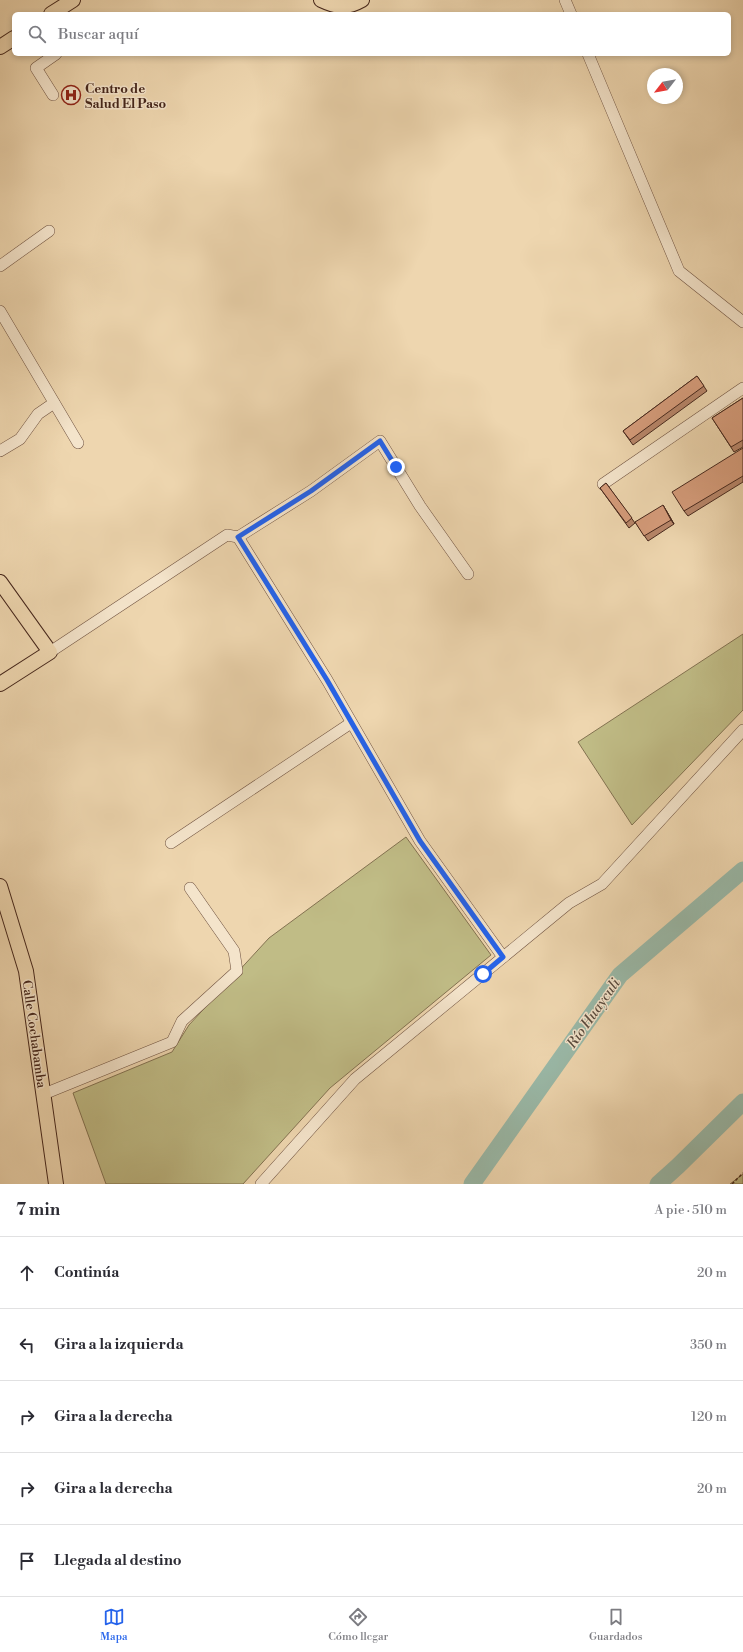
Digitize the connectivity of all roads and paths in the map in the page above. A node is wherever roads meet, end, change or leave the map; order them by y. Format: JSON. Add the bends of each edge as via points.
{"nodes":[{"id":1,"x":73,"y":0,"type":"edge"},
{"id":2,"x":321,"y":0,"type":"edge"},
{"id":3,"x":362,"y":0,"type":"edge"},
{"id":4,"x":565,"y":0,"type":"edge"},
{"id":5,"x":57,"y":12,"type":"edge"},
{"id":6,"x":570,"y":12,"type":"edge"},
{"id":7,"x":12,"y":39,"type":"edge"},
{"id":8,"x":0,"y":47,"type":"edge"},
{"id":9,"x":53,"y":56,"type":"edge"},
{"id":10,"x":589,"y":56,"type":"edge"},
{"id":11,"x":52,"y":95,"type":"dead end"},
{"id":12,"x":49,"y":231,"type":"dead end"},
{"id":13,"x":0,"y":266,"type":"edge"},
{"id":14,"x":0,"y":311,"type":"edge"},
{"id":15,"x":743,"y":322,"type":"edge"},
{"id":16,"x":743,"y":388,"type":"edge"},
{"id":17,"x":54,"y":403,"type":"junction"},
{"id":18,"x":78,"y":443,"type":"dead end"},
{"id":19,"x":0,"y":451,"type":"edge"},
{"id":20,"x":604,"y":484,"type":"edge"},
{"id":21,"x":238,"y":537,"type":"junction"},
{"id":22,"x":468,"y":574,"type":"dead end"},
{"id":23,"x":0,"y":582,"type":"edge"},
{"id":24,"x":50,"y":652,"type":"junction"},
{"id":25,"x":0,"y":684,"type":"edge"},
{"id":26,"x":351,"y":723,"type":"junction"},
{"id":27,"x":743,"y":730,"type":"edge"},
{"id":28,"x":171,"y":843,"type":"dead end"},
{"id":29,"x":0,"y":886,"type":"edge"},
{"id":30,"x":190,"y":888,"type":"dead end"},
{"id":31,"x":503,"y":957,"type":"junction"},
{"id":32,"x":44,"y":1094,"type":"junction"},
{"id":33,"x":743,"y":1173,"type":"edge"},
{"id":34,"x":56,"y":1184,"type":"edge"},
{"id":35,"x":261,"y":1184,"type":"edge"},
{"id":36,"x":732,"y":1184,"type":"edge"}],
"edges":[{"from":1,"to":5,"type":"main road"},
{"from":2,"to":3,"type":"main road","via":[[335,7],[351,6]]},
{"from":4,"to":6,"type":"street"},
{"from":7,"to":8,"type":"main road"},
{"from":9,"to":11,"type":"street","via":[[36,68]]},
{"from":10,"to":15,"type":"street","via":[[679,271]]},
{"from":12,"to":13,"type":"street"},
{"from":14,"to":17,"type":"street"},
{"from":16,"to":20,"type":"street"},
{"from":17,"to":18,"type":"street"},
{"from":17,"to":19,"type":"street","via":[[38,414],[20,439]]},
{"from":21,"to":22,"type":"street","via":[[311,491],[380,441],[420,506]]},
{"from":21,"to":24,"type":"street","via":[[227,536]]},
{"from":21,"to":26,"type":"street"},
{"from":23,"to":24,"type":"main road"},
{"from":24,"to":25,"type":"main road"},
{"from":26,"to":28,"type":"street"},
{"from":26,"to":31,"type":"street","via":[[420,841]]},
{"from":27,"to":31,"type":"street","via":[[602,884],[569,903]]},
{"from":29,"to":32,"type":"main road","name":"Calle Cochabamba","via":[[26,971]]},
{"from":30,"to":32,"type":"street","via":[[234,951],[237,971],[182,1021],[172,1042]]},
{"from":31,"to":35,"type":"street","via":[[355,1078]]},
{"from":32,"to":34,"type":"main road","name":"Calle Cochabamba"},
{"from":33,"to":36,"type":"path"}]}
